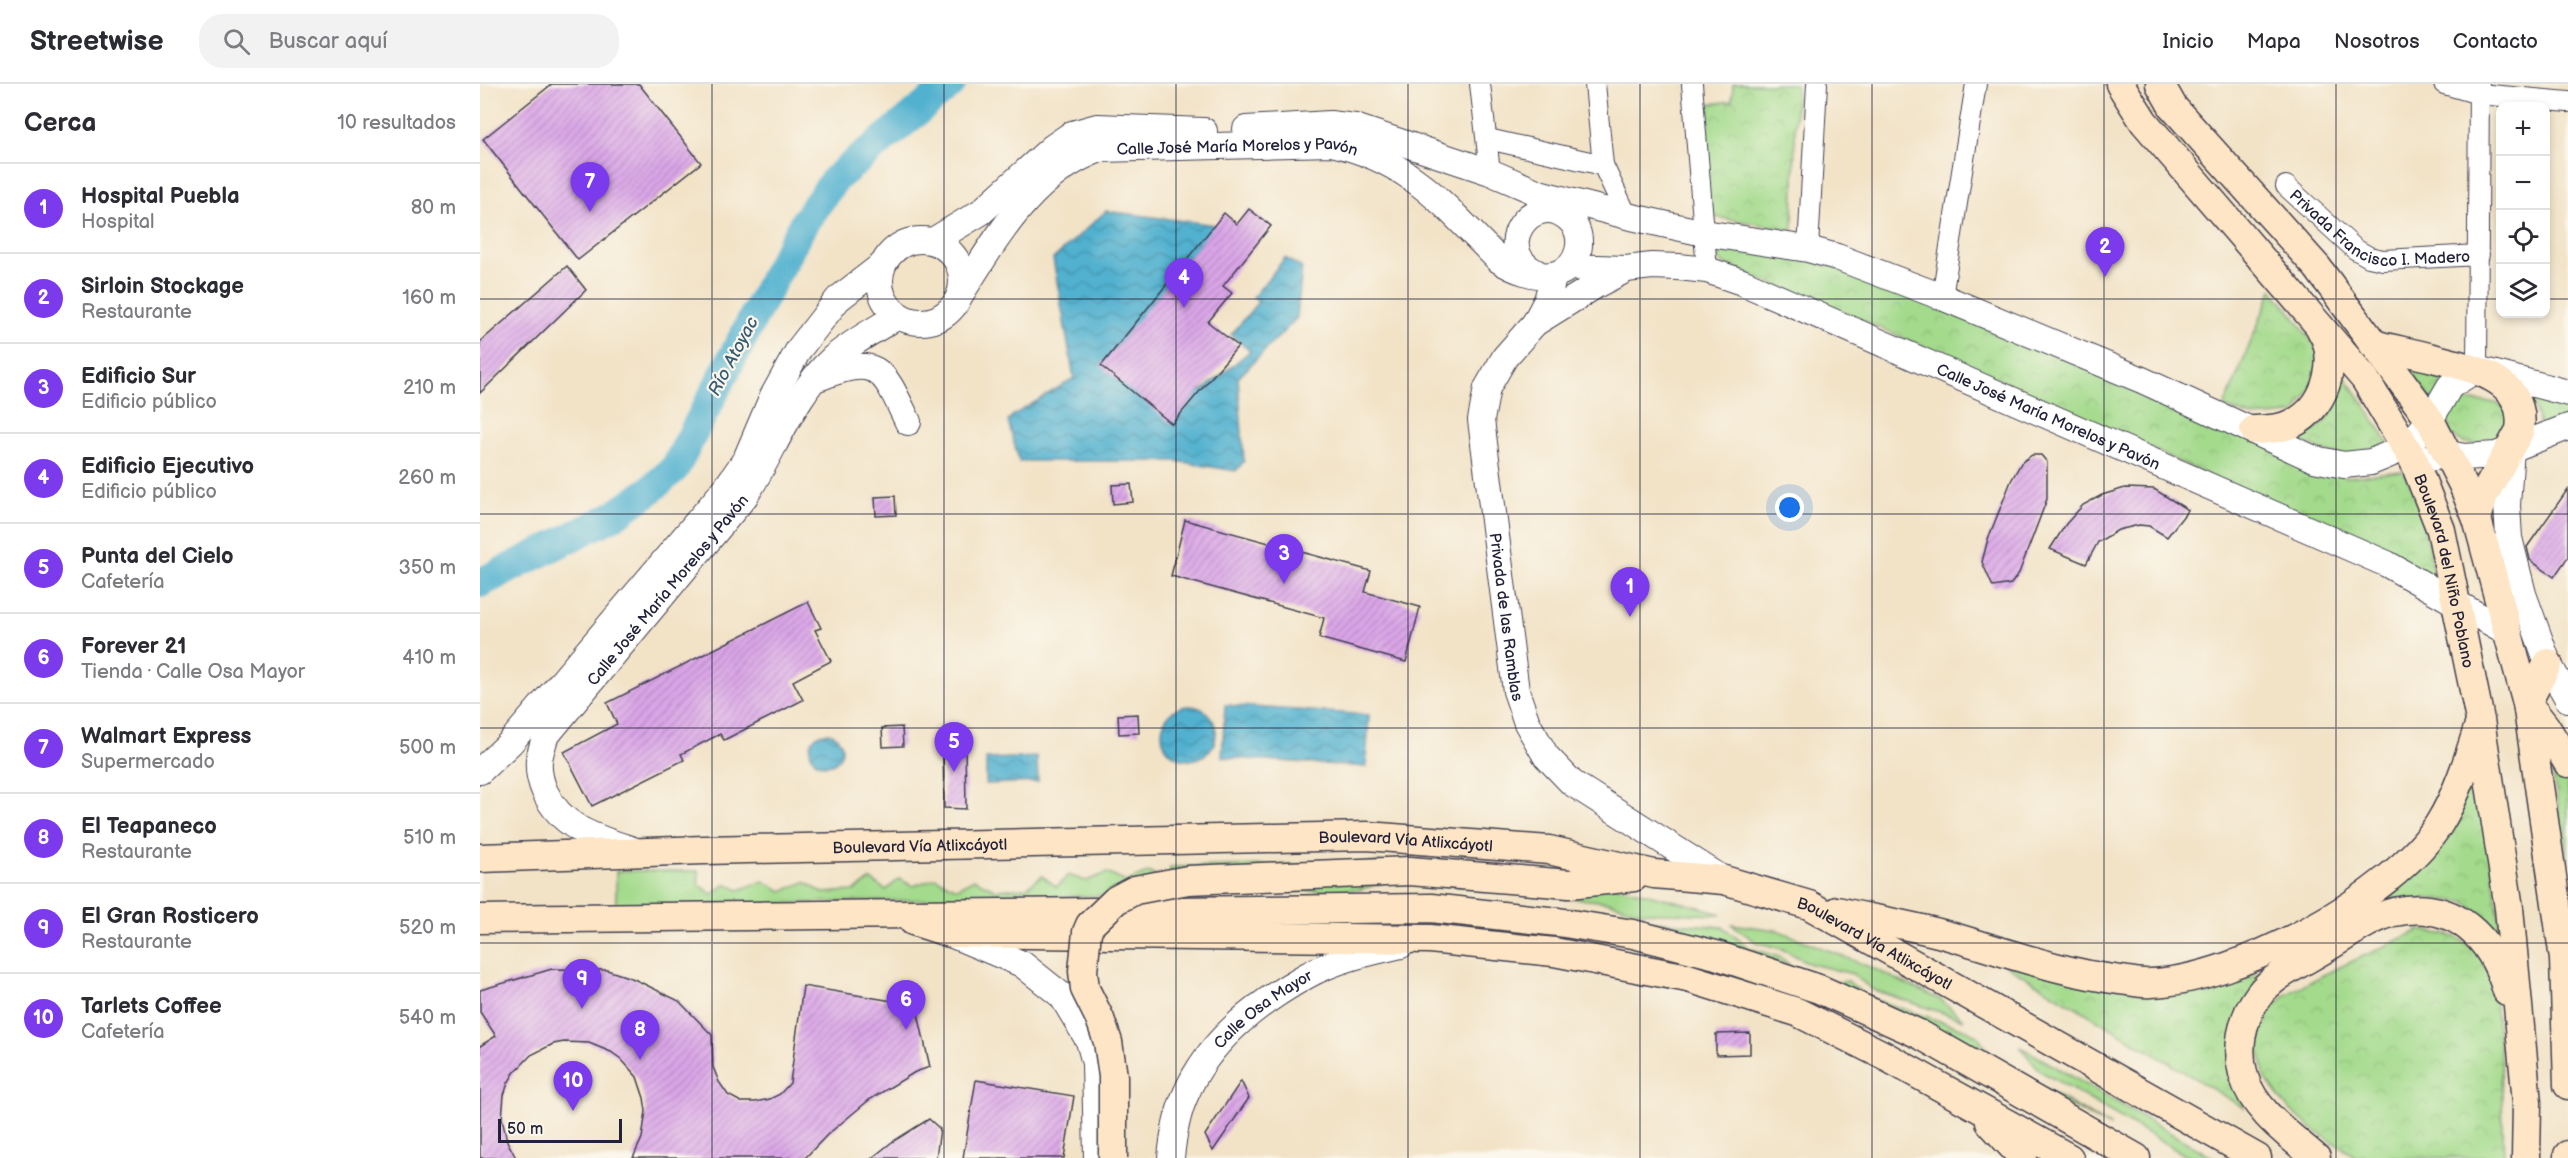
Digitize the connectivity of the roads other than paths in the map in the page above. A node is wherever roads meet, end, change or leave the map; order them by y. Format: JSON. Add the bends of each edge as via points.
{"nodes":[{"id":1,"x":1480,"y":84,"type":"edge"},
{"id":2,"x":1595,"y":84,"type":"edge"},
{"id":3,"x":1692,"y":84,"type":"edge"},
{"id":4,"x":1817,"y":84,"type":"edge"},
{"id":5,"x":1976,"y":84,"type":"edge"},
{"id":6,"x":2120,"y":84,"type":"edge"},
{"id":7,"x":2160,"y":84,"type":"edge"},
{"id":8,"x":2444,"y":84,"type":"edge"},
{"id":9,"x":2479,"y":89,"type":"edge"},
{"id":10,"x":2568,"y":102,"type":"edge"},
{"id":11,"x":1488,"y":139,"type":"junction"},
{"id":12,"x":1603,"y":165,"type":"junction"},
{"id":13,"x":1490,"y":172,"type":"junction"},
{"id":14,"x":2286,"y":186,"type":"dead end"},
{"id":15,"x":1560,"y":206,"type":"junction"},
{"id":16,"x":1627,"y":216,"type":"junction"},
{"id":17,"x":1704,"y":233,"type":"junction"},
{"id":18,"x":933,"y":241,"type":"junction"},
{"id":19,"x":1808,"y":249,"type":"junction"},
{"id":20,"x":2479,"y":255,"type":"junction"},
{"id":21,"x":882,"y":265,"type":"junction"},
{"id":22,"x":1626,"y":269,"type":"junction"},
{"id":23,"x":1707,"y":270,"type":"junction"},
{"id":24,"x":1553,"y":272,"type":"junction"},
{"id":25,"x":960,"y":295,"type":"junction"},
{"id":26,"x":1942,"y":297,"type":"junction"},
{"id":27,"x":2311,"y":315,"type":"junction"},
{"id":28,"x":898,"y":316,"type":"junction"},
{"id":29,"x":1535,"y":323,"type":"junction"},
{"id":30,"x":2373,"y":344,"type":"junction"},
{"id":31,"x":2476,"y":369,"type":"junction"},
{"id":32,"x":816,"y":379,"type":"junction"},
{"id":33,"x":2568,"y":393,"type":"edge"},
{"id":34,"x":2430,"y":420,"type":"junction"},
{"id":35,"x":908,"y":422,"type":"dead end"},
{"id":36,"x":2568,"y":427,"type":"edge"},
{"id":37,"x":2254,"y":430,"type":"junction"},
{"id":38,"x":2511,"y":449,"type":"junction"},
{"id":39,"x":2411,"y":454,"type":"junction"},
{"id":40,"x":2449,"y":454,"type":"junction"},
{"id":41,"x":2477,"y":519,"type":"junction"},
{"id":42,"x":2457,"y":604,"type":"junction"},
{"id":43,"x":2509,"y":633,"type":"junction"},
{"id":44,"x":2548,"y":663,"type":"junction"},
{"id":45,"x":2568,"y":699,"type":"edge"},
{"id":46,"x":2527,"y":703,"type":"junction"},
{"id":47,"x":2480,"y":720,"type":"junction"},
{"id":48,"x":2568,"y":763,"type":"edge"},
{"id":49,"x":480,"y":771,"type":"edge"},
{"id":50,"x":639,"y":852,"type":"junction"},
{"id":51,"x":480,"y":858,"type":"edge"},
{"id":52,"x":1654,"y":874,"type":"junction"},
{"id":53,"x":1724,"y":880,"type":"junction"},
{"id":54,"x":1809,"y":905,"type":"junction"},
{"id":55,"x":892,"y":913,"type":"junction"},
{"id":56,"x":480,"y":919,"type":"edge"},
{"id":57,"x":950,"y":933,"type":"junction"},
{"id":58,"x":1430,"y":939,"type":"junction"},
{"id":59,"x":2566,"y":950,"type":"edge"},
{"id":60,"x":2568,"y":1085,"type":"edge"},
{"id":61,"x":2527,"y":1103,"type":"junction"},
{"id":62,"x":1974,"y":1105,"type":"junction"},
{"id":63,"x":1098,"y":1158,"type":"edge"},
{"id":64,"x":1113,"y":1158,"type":"edge"},
{"id":65,"x":1171,"y":1158,"type":"edge"},
{"id":66,"x":2023,"y":1158,"type":"edge"},
{"id":67,"x":2069,"y":1158,"type":"edge"},
{"id":68,"x":2136,"y":1158,"type":"edge"},
{"id":69,"x":2257,"y":1158,"type":"edge"},
{"id":70,"x":2316,"y":1158,"type":"edge"},
{"id":71,"x":2526,"y":1158,"type":"edge"}],
"edges":[{"from":1,"to":11,"type":"street"},
{"from":2,"to":12,"type":"street"},
{"from":3,"to":17,"type":"street"},
{"from":4,"to":19,"type":"street"},
{"from":5,"to":26,"type":"street"},
{"from":6,"to":27,"type":"main road","name":"Boulevard del Niño Poblano","via":[[2144,122]]},
{"from":7,"to":30,"type":"main road","via":[[2173,107],[2317,267]]},
{"from":8,"to":9,"type":"street"},
{"from":9,"to":10,"type":"street"},
{"from":9,"to":20,"type":"street"},
{"from":11,"to":12,"type":"street"},
{"from":11,"to":13,"type":"street"},
{"from":12,"to":16,"type":"street"},
{"from":13,"to":15,"type":"street","name":"Calle José María Morelos y Pavón"},
{"from":13,"to":18,"type":"street","name":"Calle José María Morelos y Pavón","via":[[1355,127],[1330,124],[1204,131],[1097,127],[1072,134],[1053,147],[981,212]]},
{"from":14,"to":20,"type":"street","name":"Privada Francisco I. Madero","via":[[2355,249],[2369,257],[2383,260]]},
{"from":15,"to":16,"type":"street","name":"Calle José María Morelos y Pavón"},
{"from":15,"to":24,"type":"street","via":[[1578,233],[1578,254]]},
{"from":15,"to":24,"type":"street","via":[[1533,213],[1524,220],[1515,242],[1523,264]]},
{"from":16,"to":17,"type":"street","name":"Calle José María Morelos y Pavón"},
{"from":17,"to":19,"type":"street","name":"Calle José María Morelos y Pavón"},
{"from":17,"to":23,"type":"street"},
{"from":18,"to":21,"type":"street","via":[[909,241],[898,246]]},
{"from":18,"to":25,"type":"street","via":[[945,247],[957,262],[962,282]]},
{"from":19,"to":26,"type":"street","name":"Calle José María Morelos y Pavón"},
{"from":20,"to":31,"type":"street"},
{"from":21,"to":28,"type":"street","via":[[881,293]]},
{"from":21,"to":49,"type":"street","name":"Calle José María Morelos y Pavón","via":[[838,299],[799,349],[772,398],[746,459],[726,488],[510,743]]},
{"from":22,"to":23,"type":"street","name":"Calle José María Morelos y Pavón","via":[[1652,266]]},
{"from":22,"to":24,"type":"street","name":"Calle José María Morelos y Pavón"},
{"from":22,"to":29,"type":"street"},
{"from":23,"to":42,"type":"street","name":"Calle José María Morelos y Pavón","via":[[2387,564]]},
{"from":24,"to":25,"type":"street","name":"Calle José María Morelos y Pavón","via":[[1511,268],[1416,179],[1353,148],[1332,143],[1100,149],[1076,158],[1054,173],[1025,202]]},
{"from":24,"to":29,"type":"street","name":"Privada de las Ramblas","via":[[1547,300]]},
{"from":25,"to":28,"type":"street","via":[[949,311],[933,321],[919,323]]},
{"from":26,"to":37,"type":"street","name":"Calle José María Morelos y Pavón"},
{"from":27,"to":37,"type":"main road","via":[[2324,335],[2330,358],[2327,382],[2316,403],[2299,420],[2278,429]]},
{"from":27,"to":39,"type":"main road","name":"Boulevard del Niño Poblano","via":[[2365,379]]},
{"from":28,"to":32,"type":"street","name":"Calle José María Morelos y Pavón","via":[[846,349]]},
{"from":29,"to":53,"type":"street","name":"Privada de las Ramblas","via":[[1505,357],[1488,388],[1481,420],[1516,691],[1523,712],[1546,756],[1572,783]]},
{"from":30,"to":31,"type":"main road"},
{"from":30,"to":34,"type":"main road"},
{"from":31,"to":33,"type":"street"},
{"from":31,"to":34,"type":"street","via":[[2450,386]]},
{"from":31,"to":38,"type":"main road","via":[[2508,389],[2520,408],[2520,430]]},
{"from":32,"to":35,"type":"street","via":[[855,365],[876,370],[891,385]]},
{"from":32,"to":50,"type":"street","name":"Calle José María Morelos y Pavón","via":[[789,418],[746,496],[545,737],[539,761],[541,782],[551,805],[568,824]]},
{"from":34,"to":39,"type":"street"},
{"from":34,"to":40,"type":"main road"},
{"from":36,"to":38,"type":"street"},
{"from":37,"to":39,"type":"street","name":"Calle José María Morelos y Pavón","via":[[2314,459],[2344,465]]},
{"from":38,"to":40,"type":"street","via":[[2480,458]]},
{"from":38,"to":41,"type":"main road","via":[[2484,495]]},
{"from":38,"to":44,"type":"street","via":[[2509,538],[2523,594]]},
{"from":39,"to":40,"type":"street"},
{"from":39,"to":42,"type":"main road","name":"Boulevard del Niño Poblano","via":[[2441,530]]},
{"from":40,"to":41,"type":"main road"},
{"from":41,"to":43,"type":"main road"},
{"from":42,"to":43,"type":"street","name":"Calle José María Morelos y Pavón"},
{"from":42,"to":47,"type":"main road","name":"Boulevard del Niño Poblano"},
{"from":43,"to":46,"type":"main road"},
{"from":44,"to":45,"type":"street"},
{"from":44,"to":46,"type":"main road"},
{"from":46,"to":48,"type":"main road"},
{"from":46,"to":59,"type":"main road"},
{"from":47,"to":54,"type":"main road","via":[[2464,772],[2439,825],[2412,856],[2372,891],[2310,928],[2249,960],[2205,975],[2151,984],[2088,976],[1948,936]]},
{"from":47,"to":61,"type":"main road","name":"Boulevard del Niño Poblano","via":[[2510,909]]},
{"from":50,"to":51,"type":"main road","name":"Boulevard Vía Atlixcáyotl"},
{"from":50,"to":52,"type":"main road","name":"Boulevard Vía Atlixcáyotl","via":[[1367,836],[1549,850]]},
{"from":52,"to":53,"type":"main road","name":"Boulevard Vía Atlixcáyotl"},
{"from":52,"to":64,"type":"main road","bridge":true,"via":[[1569,884],[1410,871],[1188,880],[1135,890],[1116,900],[1090,925],[1083,971],[1085,989],[1108,1042],[1113,1076]]},
{"from":53,"to":54,"type":"main road","name":"Boulevard Vía Atlixcáyotl"},
{"from":54,"to":69,"type":"main road","name":"Boulevard Vía Atlixcáyotl"},
{"from":55,"to":56,"type":"main road"},
{"from":55,"to":57,"type":"main road"},
{"from":55,"to":68,"type":"main road","via":[[1431,908],[1633,934],[1716,955],[1819,989],[1919,1034]]},
{"from":57,"to":58,"type":"main road"},
{"from":57,"to":63,"type":"street","via":[[1022,964],[1062,996],[1089,1041],[1095,1064]]},
{"from":58,"to":62,"type":"main road","via":[[1554,952],[1688,978],[1797,1012]]},
{"from":58,"to":65,"type":"street","name":"Calle Osa Mayor","via":[[1365,954],[1307,975],[1242,1019],[1209,1052],[1193,1079],[1175,1124]]},
{"from":59,"to":60,"type":"main road"},
{"from":61,"to":70,"type":"main road","via":[[2507,990],[2487,944],[2468,926],[2445,914],[2419,909],[2392,912],[2281,975],[2259,994],[2245,1020],[2240,1049],[2244,1079],[2259,1105]]},
{"from":61,"to":71,"type":"main road","name":"Boulevard del Niño Poblano"},
{"from":62,"to":66,"type":"main road"},
{"from":62,"to":67,"type":"main road"}]}
